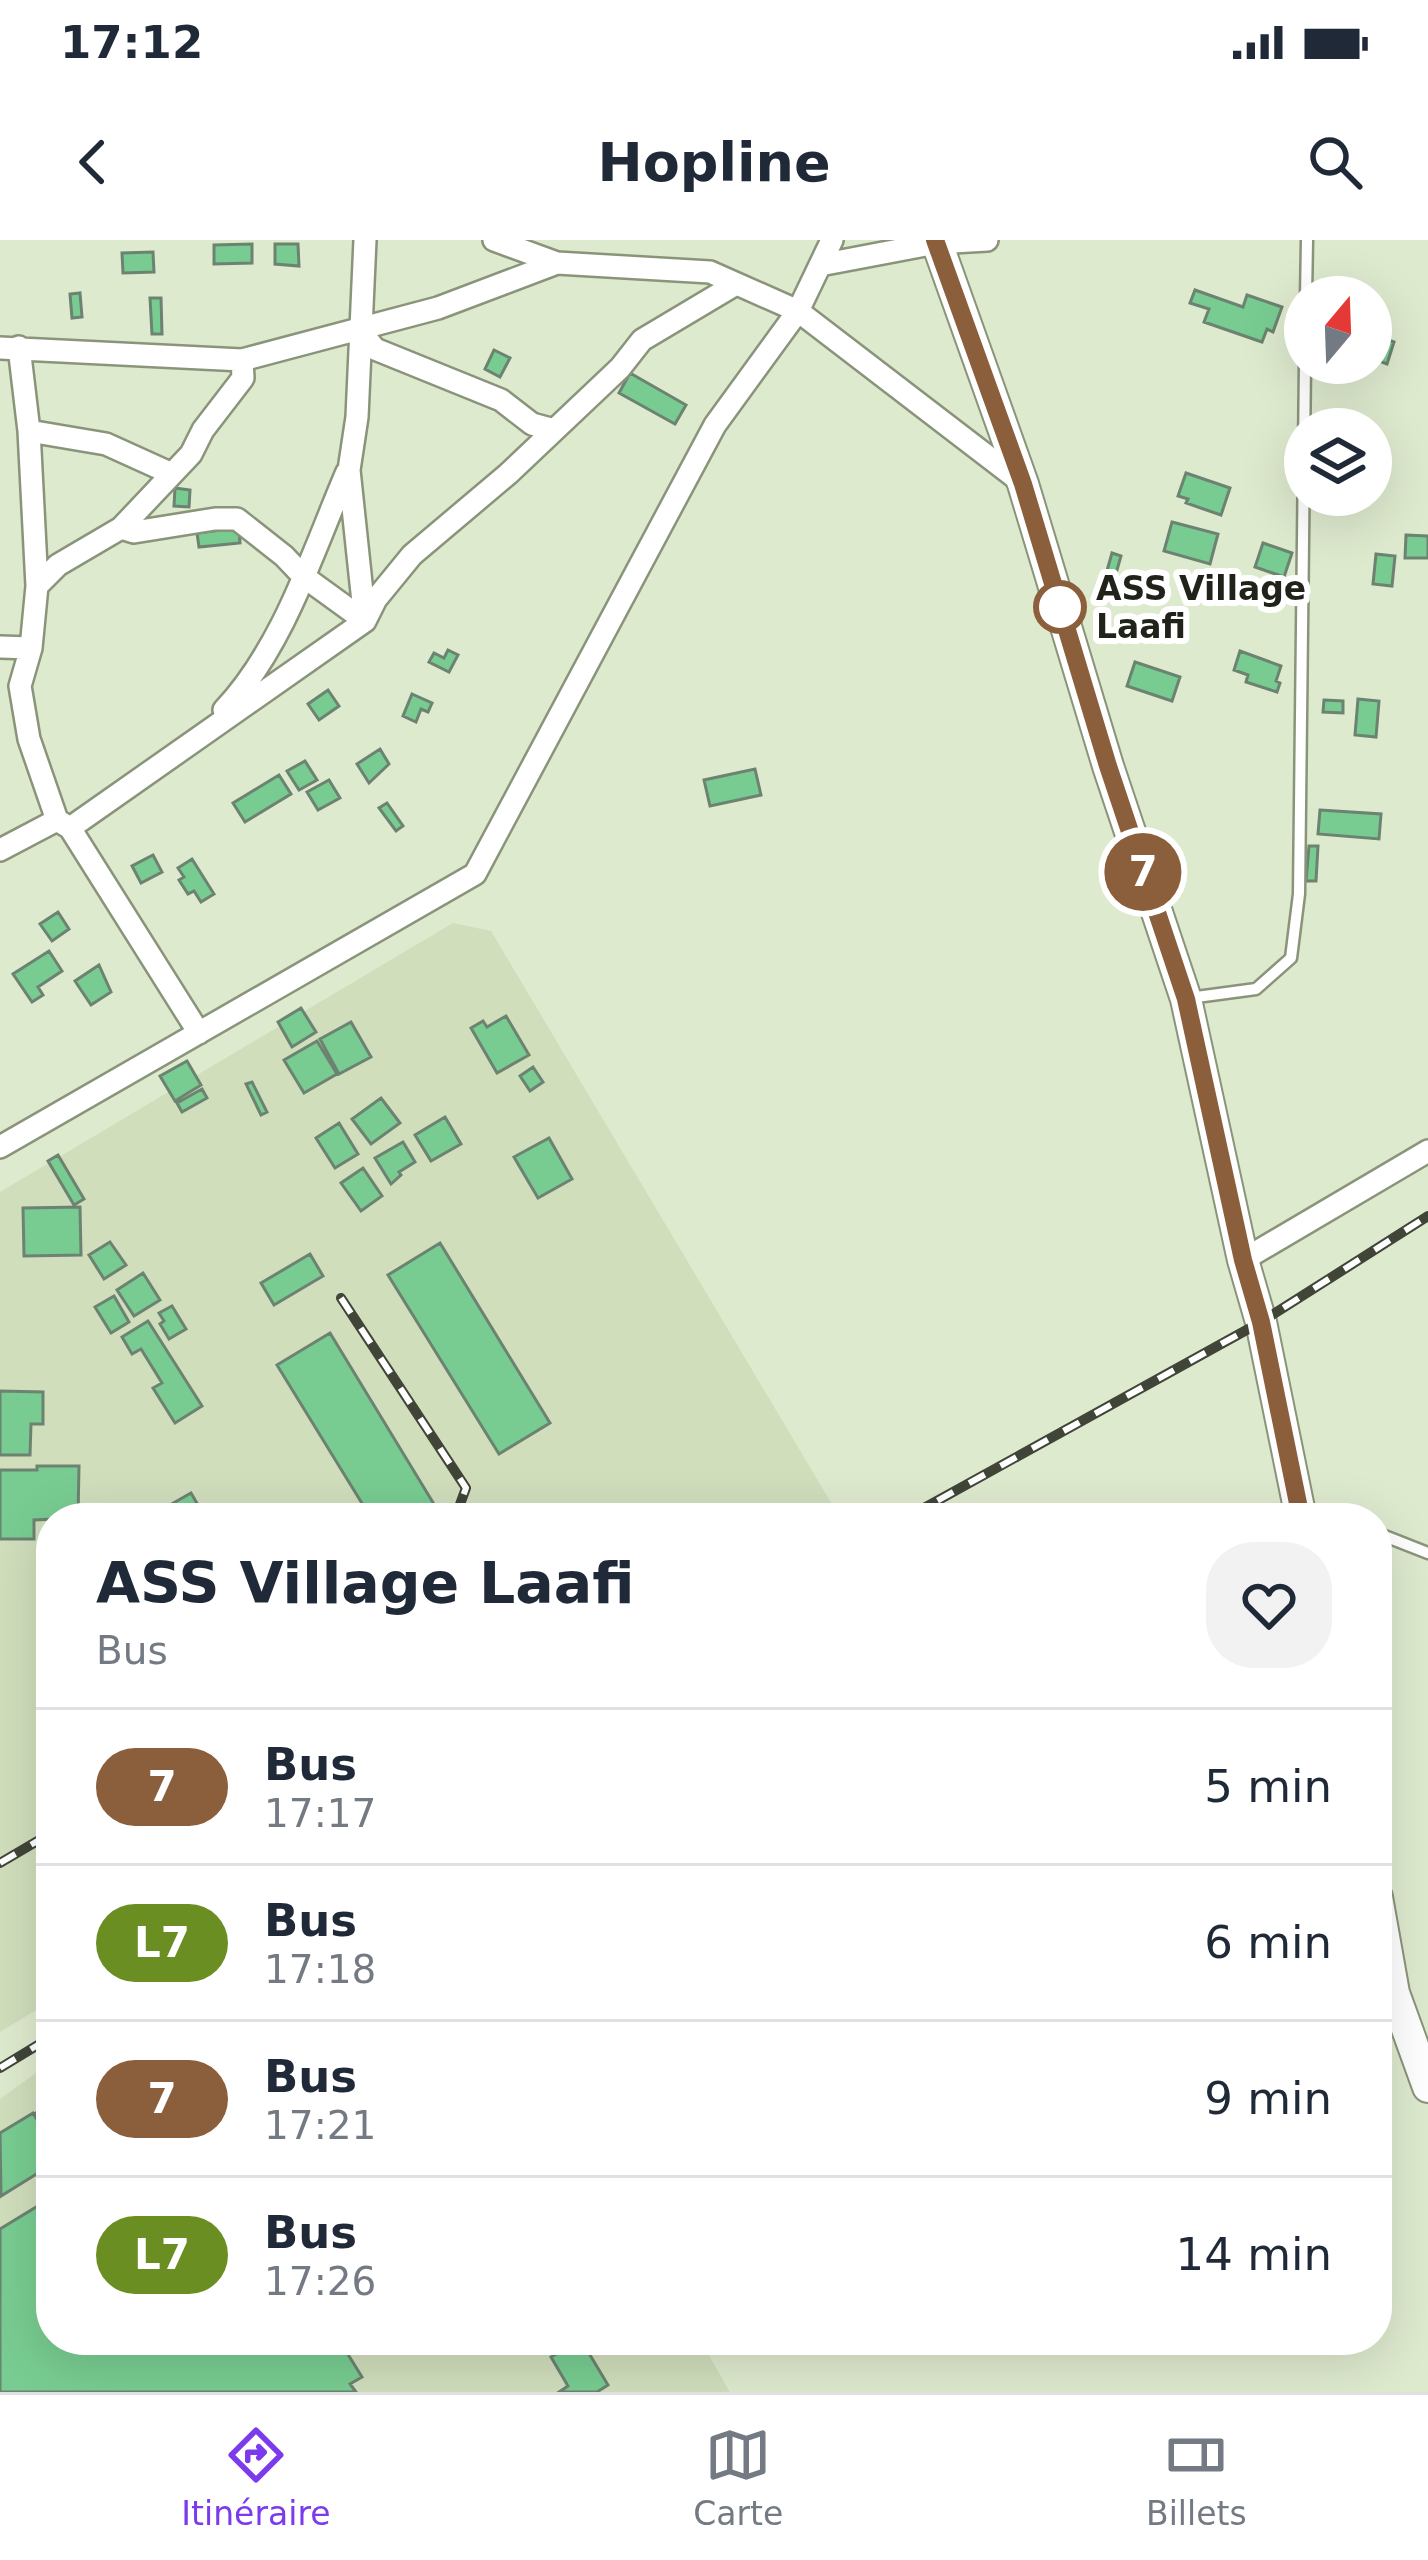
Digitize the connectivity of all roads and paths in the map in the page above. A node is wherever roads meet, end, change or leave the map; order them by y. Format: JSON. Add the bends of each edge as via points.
{"nodes":[{"id":1,"x":364,"y":240,"type":"edge"},
{"id":2,"x":494,"y":240,"type":"edge"},
{"id":3,"x":832,"y":240,"type":"edge"},
{"id":4,"x":987,"y":240,"type":"edge"},
{"id":5,"x":1306,"y":240,"type":"edge"},
{"id":6,"x":936,"y":242,"type":"edge"},
{"id":7,"x":556,"y":263,"type":"junction"},
{"id":8,"x":820,"y":266,"type":"junction"},
{"id":9,"x":1306,"y":276,"type":"edge"},
{"id":10,"x":736,"y":284,"type":"junction"},
{"id":11,"x":798,"y":311,"type":"junction"},
{"id":12,"x":359,"y":329,"type":"junction"},
{"id":13,"x":9,"y":347,"type":"edge"},
{"id":14,"x":242,"y":360,"type":"junction"},
{"id":15,"x":1305,"y":384,"type":"edge"},
{"id":16,"x":29,"y":430,"type":"junction"},
{"id":17,"x":554,"y":430,"type":"junction"},
{"id":18,"x":349,"y":470,"type":"junction"},
{"id":19,"x":170,"y":473,"type":"junction"},
{"id":20,"x":1023,"y":484,"type":"junction"},
{"id":21,"x":121,"y":529,"type":"junction"},
{"id":22,"x":303,"y":576,"type":"junction"},
{"id":23,"x":37,"y":586,"type":"junction"},
{"id":24,"x":364,"y":621,"type":"junction"},
{"id":25,"x":0,"y":647,"type":"edge"},
{"id":26,"x":32,"y":648,"type":"junction"},
{"id":27,"x":184,"y":747,"type":"junction"},
{"id":28,"x":63,"y":824,"type":"junction"},
{"id":29,"x":0,"y":850,"type":"edge"},
{"id":30,"x":1186,"y":999,"type":"junction"},
{"id":31,"x":199,"y":1033,"type":"junction"},
{"id":32,"x":0,"y":1147,"type":"edge"},
{"id":33,"x":1428,"y":1151,"type":"edge"},
{"id":34,"x":1243,"y":1260,"type":"junction"},
{"id":35,"x":1297,"y":1503,"type":"edge"},
{"id":36,"x":1392,"y":1539,"type":"edge"},
{"id":37,"x":1428,"y":1553,"type":"edge"},
{"id":38,"x":1392,"y":1983,"type":"edge"},
{"id":39,"x":1428,"y":2087,"type":"edge"}],
"edges":[{"from":1,"to":12,"type":"street"},
{"from":2,"to":7,"type":"street"},
{"from":3,"to":8,"type":"street"},
{"from":4,"to":6,"type":"street"},
{"from":5,"to":9,"type":"lane"},
{"from":6,"to":8,"type":"street"},
{"from":6,"to":20,"type":"street"},
{"from":7,"to":10,"type":"street","via":[[710,272]]},
{"from":7,"to":12,"type":"street"},
{"from":8,"to":11,"type":"street"},
{"from":10,"to":11,"type":"street"},
{"from":10,"to":17,"type":"street","via":[[642,340]]},
{"from":11,"to":20,"type":"street"},
{"from":11,"to":31,"type":"street","via":[[715,425],[475,874]]},
{"from":12,"to":14,"type":"street"},
{"from":12,"to":17,"type":"street","via":[[375,349]]},
{"from":12,"to":18,"type":"street"},
{"from":13,"to":14,"type":"street"},
{"from":13,"to":16,"type":"street"},
{"from":14,"to":19,"type":"street","via":[[243,378]]},
{"from":15,"to":30,"type":"lane","via":[[1300,894],[1292,958],[1256,989]]},
{"from":16,"to":19,"type":"street","via":[[106,444]]},
{"from":16,"to":23,"type":"street"},
{"from":17,"to":24,"type":"street","via":[[412,555]]},
{"from":18,"to":22,"type":"street"},
{"from":18,"to":24,"type":"street"},
{"from":19,"to":21,"type":"street"},
{"from":20,"to":30,"type":"street"},
{"from":21,"to":22,"type":"street","via":[[237,520]]},
{"from":21,"to":23,"type":"street"},
{"from":22,"to":24,"type":"street"},
{"from":22,"to":27,"type":"street","via":[[255,671]]},
{"from":23,"to":26,"type":"street"},
{"from":24,"to":27,"type":"street"},
{"from":25,"to":26,"type":"street"},
{"from":26,"to":28,"type":"street","via":[[20,686],[29,739]]},
{"from":27,"to":28,"type":"street"},
{"from":28,"to":29,"type":"street"},
{"from":28,"to":31,"type":"street"},
{"from":30,"to":34,"type":"street"},
{"from":31,"to":32,"type":"street"},
{"from":33,"to":34,"type":"street"},
{"from":34,"to":35,"type":"street"},
{"from":36,"to":37,"type":"lane"},
{"from":38,"to":39,"type":"street"}]}
